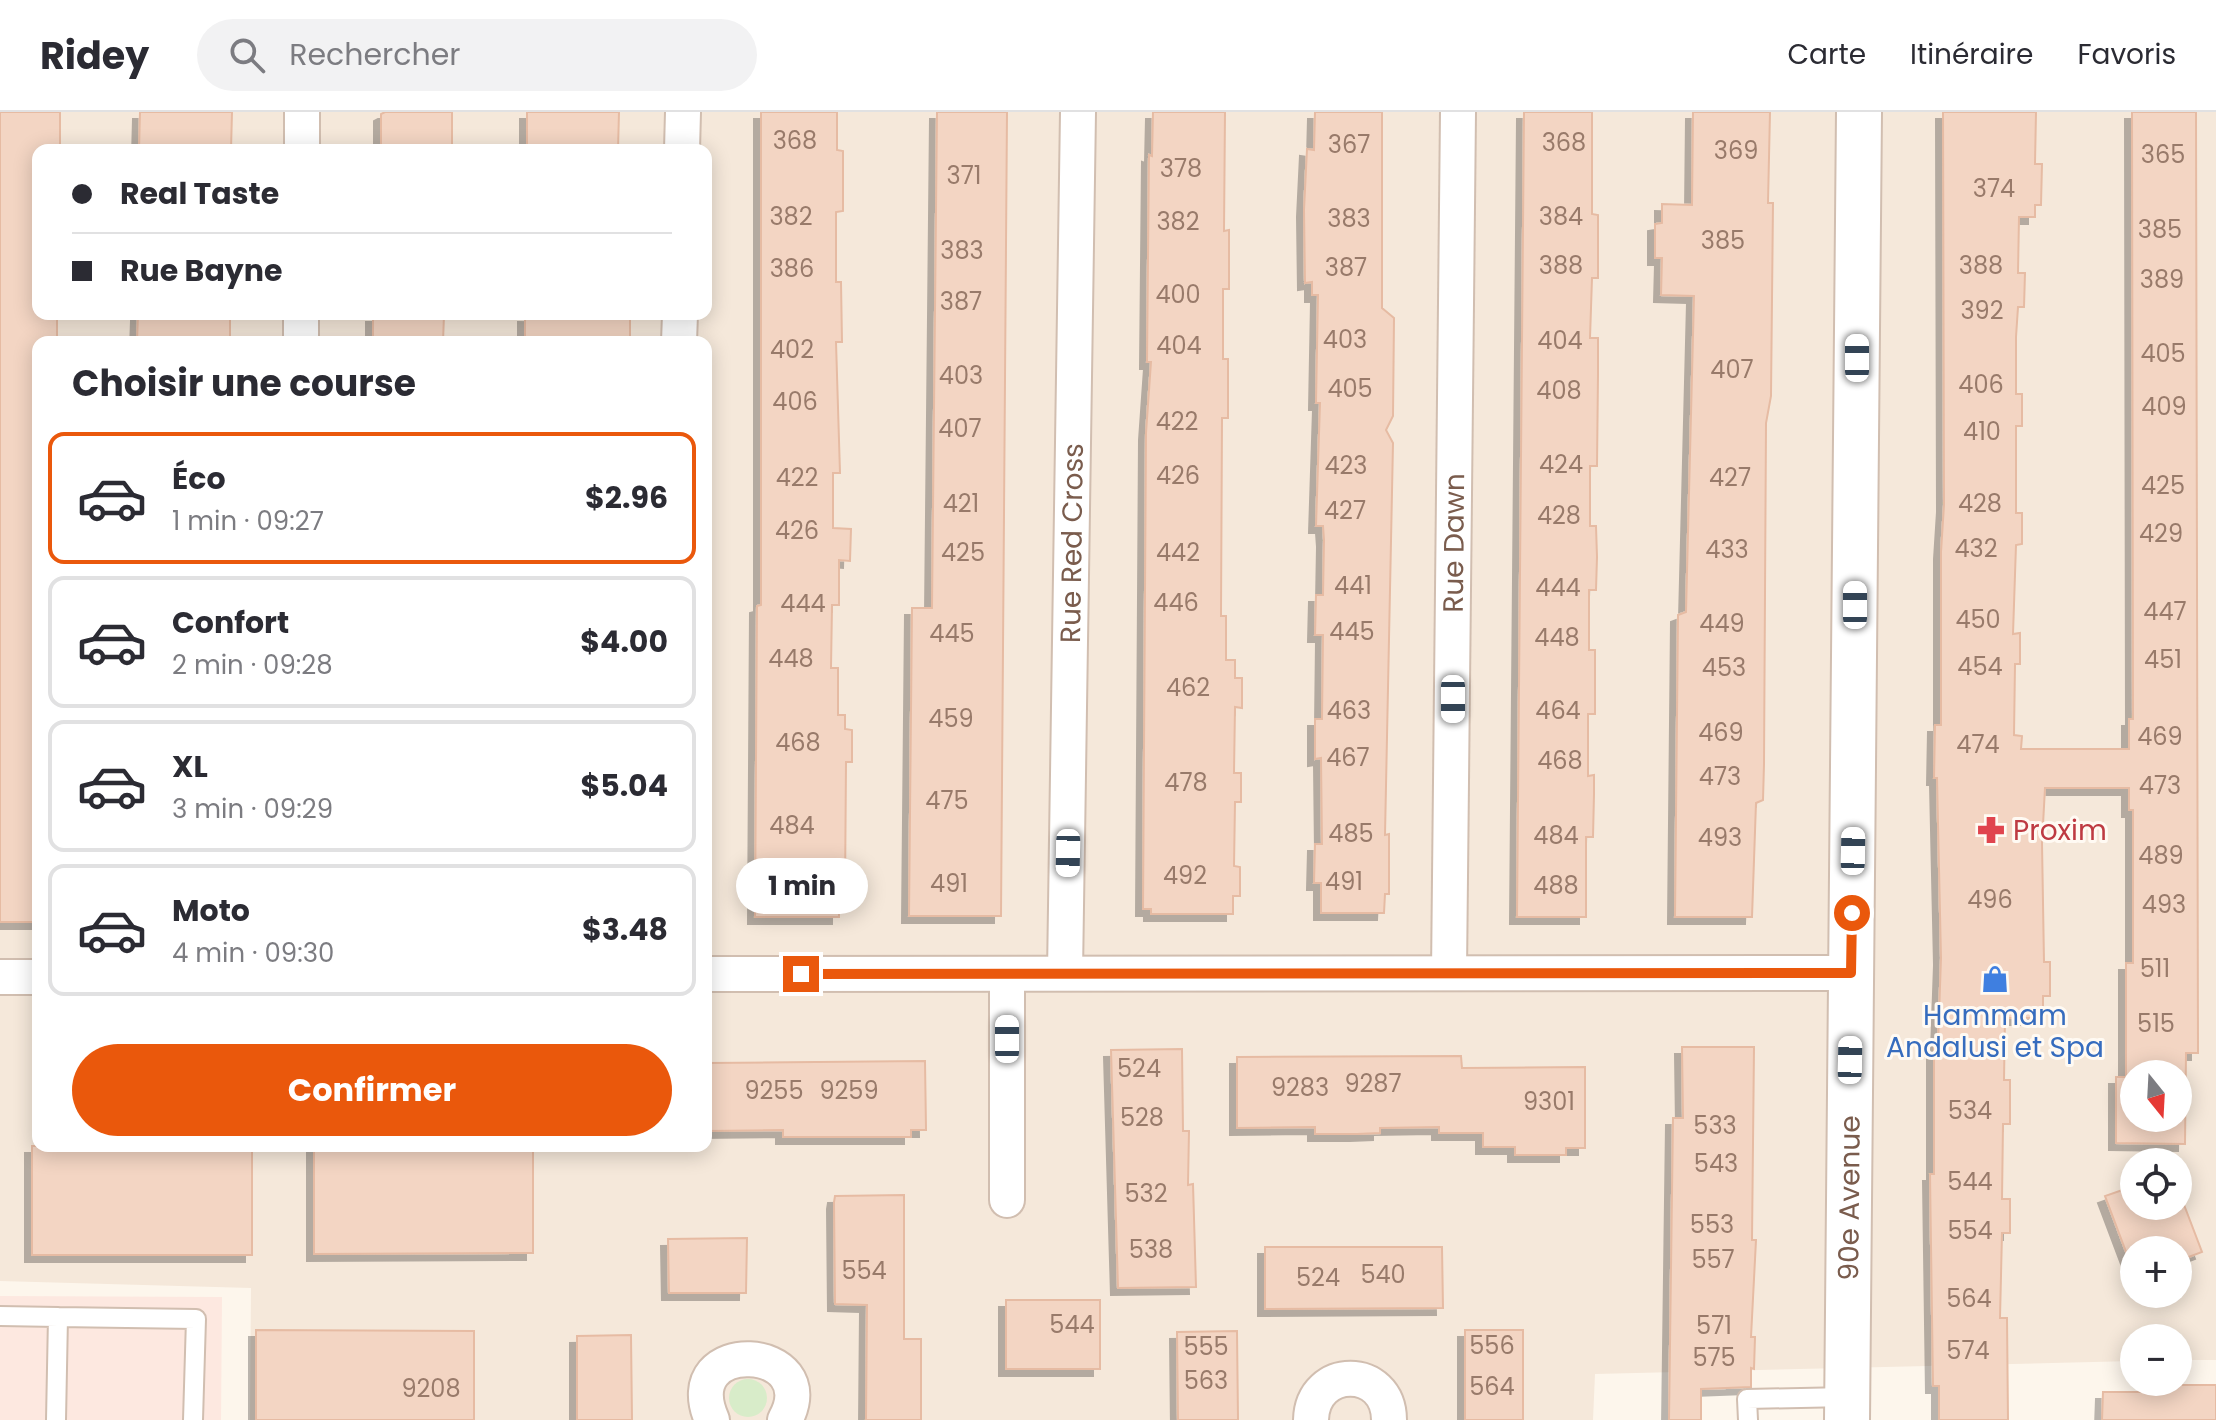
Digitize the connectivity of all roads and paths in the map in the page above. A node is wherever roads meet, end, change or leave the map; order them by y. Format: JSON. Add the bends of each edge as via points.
{"nodes":[{"id":1,"x":302,"y":112,"type":"edge"},
{"id":2,"x":683,"y":112,"type":"edge"},
{"id":3,"x":1078,"y":112,"type":"edge"},
{"id":4,"x":1458,"y":112,"type":"edge"},
{"id":5,"x":1859,"y":112,"type":"edge"},
{"id":6,"x":302,"y":144,"type":"edge"},
{"id":7,"x":682,"y":144,"type":"edge"},
{"id":8,"x":1065,"y":973,"type":"junction"},
{"id":9,"x":1449,"y":973,"type":"junction"},
{"id":10,"x":1851,"y":973,"type":"junction"},
{"id":11,"x":712,"y":974,"type":"edge"},
{"id":12,"x":1007,"y":975,"type":"junction"},
{"id":13,"x":0,"y":977,"type":"edge"},
{"id":14,"x":32,"y":977,"type":"edge"},
{"id":15,"x":1007,"y":1200,"type":"dead end"},
{"id":16,"x":0,"y":1316,"type":"edge"},
{"id":17,"x":58,"y":1317,"type":"junction"},
{"id":18,"x":1847,"y":1408,"type":"edge"},
{"id":19,"x":56,"y":1420,"type":"edge"},
{"id":20,"x":193,"y":1420,"type":"edge"},
{"id":21,"x":712,"y":1420,"type":"edge"},
{"id":22,"x":785,"y":1420,"type":"edge"},
{"id":23,"x":1311,"y":1420,"type":"edge"},
{"id":24,"x":1389,"y":1420,"type":"edge"},
{"id":25,"x":1748,"y":1420,"type":"edge"}],
"edges":[{"from":1,"to":6,"type":"street"},
{"from":2,"to":7,"type":"street"},
{"from":3,"to":8,"type":"street","name":"Rue Red Cross"},
{"from":4,"to":9,"type":"street","name":"Rue Dawn"},
{"from":5,"to":10,"type":"street","name":"90e Avenue"},
{"from":8,"to":9,"type":"street"},
{"from":8,"to":12,"type":"street"},
{"from":9,"to":10,"type":"street"},
{"from":10,"to":18,"type":"street","name":"90e Avenue"},
{"from":11,"to":12,"type":"street"},
{"from":12,"to":15,"type":"street"},
{"from":13,"to":14,"type":"street"},
{"from":16,"to":17,"type":"lane"},
{"from":17,"to":19,"type":"lane"},
{"from":17,"to":20,"type":"lane","via":[[196,1319]]},
{"from":18,"to":25,"type":"lane","via":[[1747,1399]]},
{"from":21,"to":22,"type":"street","via":[[706,1397],[713,1376],[730,1361],[752,1357],[773,1365],[787,1382],[791,1404]]},
{"from":23,"to":24,"type":"street","via":[[1319,1392],[1336,1379],[1350,1377],[1381,1392]]}]}
